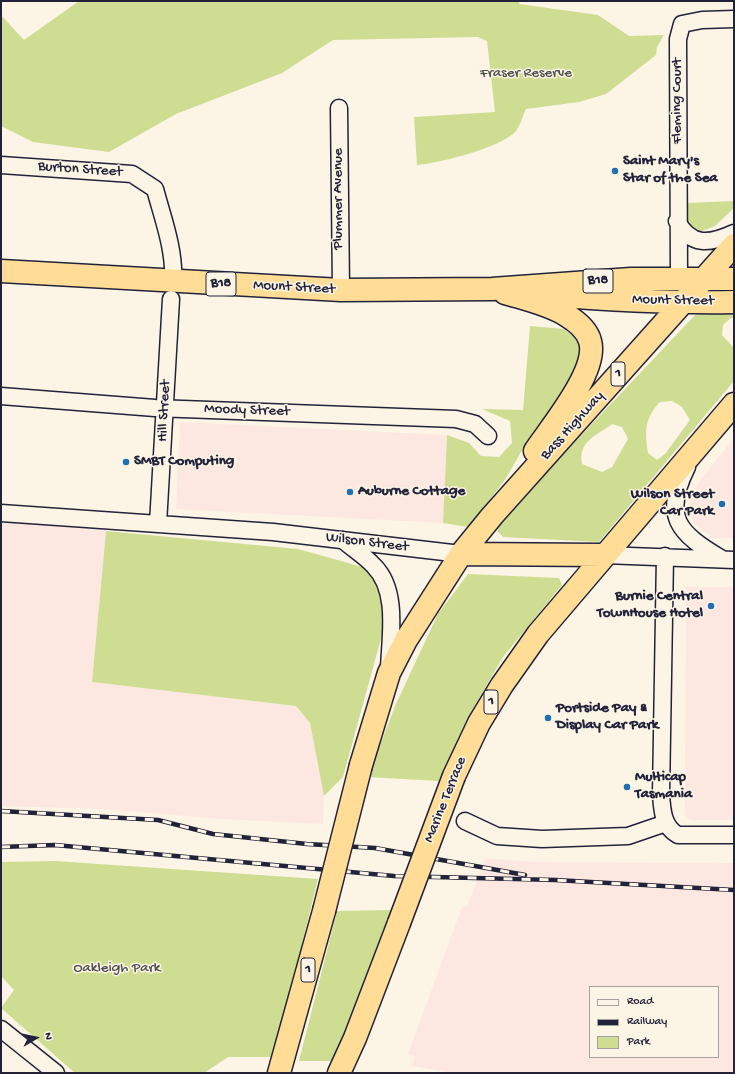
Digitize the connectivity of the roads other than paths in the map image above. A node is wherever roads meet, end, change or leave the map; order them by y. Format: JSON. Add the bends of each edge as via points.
{"nodes":[{"id":1,"x":734,"y":19,"type":"edge"},
{"id":2,"x":339,"y":108,"type":"dead end"},
{"id":3,"x":1,"y":165,"type":"edge"},
{"id":4,"x":677,"y":221,"type":"junction"},
{"id":5,"x":734,"y":233,"type":"edge"},
{"id":6,"x":734,"y":245,"type":"edge"},
{"id":7,"x":1,"y":271,"type":"edge"},
{"id":8,"x":679,"y":279,"type":"junction"},
{"id":9,"x":734,"y":279,"type":"edge"},
{"id":10,"x":704,"y":280,"type":"junction"},
{"id":11,"x":492,"y":289,"type":"junction"},
{"id":12,"x":172,"y":290,"type":"junction"},
{"id":13,"x":341,"y":290,"type":"junction"},
{"id":14,"x":734,"y":302,"type":"edge"},
{"id":15,"x":682,"y":303,"type":"junction"},
{"id":16,"x":1,"y":396,"type":"edge"},
{"id":17,"x":734,"y":404,"type":"edge"},
{"id":18,"x":166,"y":408,"type":"junction"},
{"id":19,"x":488,"y":436,"type":"dead end"},
{"id":20,"x":697,"y":447,"type":"junction"},
{"id":21,"x":1,"y":513,"type":"edge"},
{"id":22,"x":492,"y":516,"type":"junction"},
{"id":23,"x":158,"y":524,"type":"junction"},
{"id":24,"x":343,"y":540,"type":"junction"},
{"id":25,"x":461,"y":554,"type":"junction"},
{"id":26,"x":604,"y":555,"type":"junction"},
{"id":27,"x":665,"y":556,"type":"junction"},
{"id":28,"x":728,"y":560,"type":"edge"},
{"id":29,"x":389,"y":673,"type":"junction"},
{"id":30,"x":465,"y":821,"type":"dead end"},
{"id":31,"x":666,"y":823,"type":"junction"},
{"id":32,"x":734,"y":835,"type":"edge"},
{"id":33,"x":687,"y":836,"type":"junction"},
{"id":34,"x":613,"y":838,"type":"junction"},
{"id":35,"x":1,"y":1029,"type":"edge"},
{"id":36,"x":56,"y":1073,"type":"edge"},
{"id":37,"x":279,"y":1073,"type":"edge"},
{"id":38,"x":339,"y":1073,"type":"edge"}],
"edges":[{"from":1,"to":4,"type":"street","name":"Fleming Court","via":[[702,20],[682,24],[678,39]]},
{"from":2,"to":13,"type":"street","name":"Plummer Avenue"},
{"from":3,"to":12,"type":"street","name":"Burton Street","via":[[132,174],[155,189],[174,267]]},
{"from":4,"to":5,"type":"street","via":[[687,235],[700,241],[716,240]]},
{"from":4,"to":8,"type":"street","name":"Fleming Court"},
{"from":6,"to":10,"type":"highway","name":"Bass Highway"},
{"from":7,"to":12,"type":"highway","name":"Mount Street","number":"B18"},
{"from":8,"to":10,"type":"highway","name":"Mount Street","number":"B18"},
{"from":8,"to":11,"type":"highway","name":"Mount Street","number":"B18","via":[[604,281]]},
{"from":8,"to":15,"type":"highway","name":"Fleming Court"},
{"from":9,"to":10,"type":"highway","name":"Mount Street","number":"B18"},
{"from":10,"to":15,"type":"highway","name":"Bass Highway"},
{"from":11,"to":13,"type":"highway","name":"Mount Street","number":"B18"},
{"from":11,"to":15,"type":"highway","name":"Mount Street","number":"B18","via":[[594,299]]},
{"from":11,"to":22,"type":"highway","via":[[565,314],[581,326],[590,341],[591,349],[588,369],[580,385]]},
{"from":12,"to":13,"type":"highway","name":"Mount Street","number":"B18"},
{"from":12,"to":18,"type":"street","name":"Hill Street"},
{"from":14,"to":15,"type":"highway","name":"Mount Street","number":"B18"},
{"from":15,"to":22,"type":"highway","name":"Bass Highway","number":"1"},
{"from":16,"to":18,"type":"street","name":"Moody Street"},
{"from":17,"to":20,"type":"highway","number":"1"},
{"from":18,"to":19,"type":"street","name":"Moody Street","via":[[456,419],[475,424]]},
{"from":18,"to":23,"type":"street","name":"Hill Street"},
{"from":20,"to":26,"type":"highway","number":"1"},
{"from":20,"to":28,"type":"street","via":[[678,488],[675,511],[679,522],[693,540]]},
{"from":21,"to":23,"type":"street","name":"Wilson Street"},
{"from":22,"to":25,"type":"highway","name":"Bass Highway","number":"1"},
{"from":23,"to":24,"type":"street","name":"Wilson Street"},
{"from":24,"to":25,"type":"street","name":"Wilson Street"},
{"from":24,"to":29,"type":"street","via":[[374,566],[383,578],[391,621]]},
{"from":25,"to":26,"type":"highway","name":"Wilson Street"},
{"from":25,"to":29,"type":"highway","number":"1","via":[[406,640]]},
{"from":26,"to":27,"type":"street","name":"Wilson Street"},
{"from":26,"to":38,"type":"highway","name":"Marine Terrace","number":"1","bridge":true,"via":[[538,634],[478,723],[454,776],[355,1038]]},
{"from":27,"to":28,"type":"street","name":"Wilson Street"},
{"from":27,"to":31,"type":"street","via":[[661,794]]},
{"from":29,"to":37,"type":"highway","number":"1","bridge":true},
{"from":30,"to":34,"type":"street","name":"Marine Terrace","via":[[486,832],[506,838]]},
{"from":31,"to":33,"type":"street","via":[[674,833]]},
{"from":31,"to":34,"type":"street","name":"Marine Terrace","via":[[636,834]]},
{"from":32,"to":33,"type":"street"},
{"from":33,"to":34,"type":"street"},
{"from":35,"to":36,"type":"street"}]}
